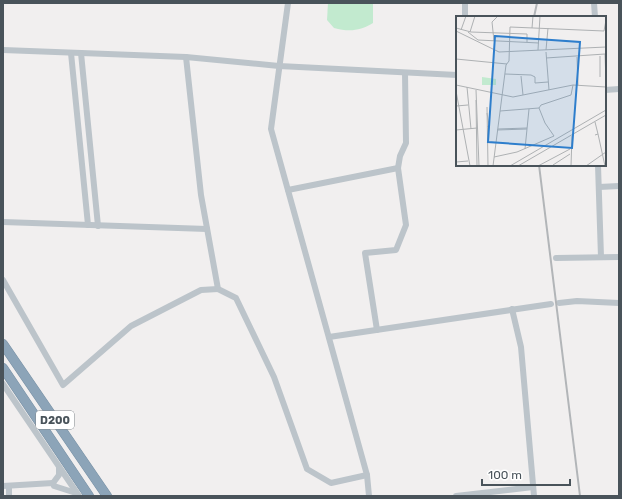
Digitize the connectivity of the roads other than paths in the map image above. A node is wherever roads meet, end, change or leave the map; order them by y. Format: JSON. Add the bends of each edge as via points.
{"nodes":[{"id":1,"x":288,"y":3,"type":"edge"},
{"id":2,"x":465,"y":3,"type":"edge"},
{"id":3,"x":594,"y":3,"type":"edge"},
{"id":4,"x":465,"y":16,"type":"edge"},
{"id":5,"x":594,"y":16,"type":"edge"},
{"id":6,"x":3,"y":50,"type":"edge"},
{"id":7,"x":71,"y":53,"type":"junction"},
{"id":8,"x":81,"y":53,"type":"junction"},
{"id":9,"x":186,"y":57,"type":"junction"},
{"id":10,"x":279,"y":66,"type":"junction"},
{"id":11,"x":405,"y":72,"type":"junction"},
{"id":12,"x":456,"y":75,"type":"edge"},
{"id":13,"x":619,"y":89,"type":"edge"},
{"id":14,"x":606,"y":90,"type":"edge"},
{"id":15,"x":598,"y":166,"type":"edge"},
{"id":16,"x":398,"y":168,"type":"junction"},
{"id":17,"x":619,"y":186,"type":"edge"},
{"id":18,"x":599,"y":187,"type":"junction"},
{"id":19,"x":288,"y":190,"type":"junction"},
{"id":20,"x":3,"y":222,"type":"edge"},
{"id":21,"x":88,"y":225,"type":"junction"},
{"id":22,"x":98,"y":226,"type":"junction"},
{"id":23,"x":208,"y":229,"type":"junction"},
{"id":24,"x":601,"y":257,"type":"junction"},
{"id":25,"x":619,"y":257,"type":"edge"},
{"id":26,"x":556,"y":258,"type":"dead end"},
{"id":27,"x":3,"y":280,"type":"edge"},
{"id":28,"x":218,"y":289,"type":"junction"},
{"id":29,"x":619,"y":302,"type":"edge"},
{"id":30,"x":559,"y":303,"type":"dead end"},
{"id":31,"x":551,"y":304,"type":"dead end"},
{"id":32,"x":512,"y":309,"type":"junction"},
{"id":33,"x":377,"y":330,"type":"junction"},
{"id":34,"x":329,"y":337,"type":"junction"},
{"id":35,"x":3,"y":344,"type":"edge"},
{"id":36,"x":3,"y":368,"type":"edge"},
{"id":37,"x":3,"y":384,"type":"edge"},
{"id":38,"x":59,"y":465,"type":"junction"},
{"id":39,"x":367,"y":475,"type":"junction"},
{"id":40,"x":52,"y":483,"type":"junction"},
{"id":41,"x":6,"y":486,"type":"edge"},
{"id":42,"x":533,"y":487,"type":"junction"},
{"id":43,"x":77,"y":494,"type":"edge"},
{"id":44,"x":9,"y":496,"type":"edge"},
{"id":45,"x":89,"y":496,"type":"edge"},
{"id":46,"x":107,"y":496,"type":"edge"},
{"id":47,"x":369,"y":496,"type":"edge"},
{"id":48,"x":456,"y":496,"type":"edge"},
{"id":49,"x":534,"y":496,"type":"edge"}],
"edges":[{"from":1,"to":10,"type":"street"},
{"from":2,"to":4,"type":"street"},
{"from":3,"to":5,"type":"street"},
{"from":6,"to":7,"type":"street"},
{"from":7,"to":8,"type":"street"},
{"from":7,"to":21,"type":"street"},
{"from":8,"to":9,"type":"street"},
{"from":8,"to":22,"type":"street"},
{"from":9,"to":10,"type":"street"},
{"from":9,"to":23,"type":"street","via":[[201,195]]},
{"from":10,"to":11,"type":"street"},
{"from":10,"to":19,"type":"street","via":[[271,129]]},
{"from":11,"to":12,"type":"street"},
{"from":11,"to":16,"type":"street","via":[[406,143]]},
{"from":13,"to":14,"type":"street"},
{"from":15,"to":18,"type":"street"},
{"from":16,"to":19,"type":"street"},
{"from":16,"to":33,"type":"street","via":[[406,225],[396,250],[365,253]]},
{"from":17,"to":18,"type":"street"},
{"from":18,"to":24,"type":"street"},
{"from":19,"to":34,"type":"street"},
{"from":20,"to":21,"type":"street"},
{"from":21,"to":22,"type":"street"},
{"from":22,"to":23,"type":"street"},
{"from":23,"to":28,"type":"street"},
{"from":24,"to":25,"type":"street"},
{"from":24,"to":26,"type":"street"},
{"from":27,"to":28,"type":"street","via":[[62,385],[130,326],[201,290]]},
{"from":28,"to":39,"type":"street","via":[[236,298],[274,377],[307,469],[331,483]]},
{"from":29,"to":30,"type":"street","via":[[577,300]]},
{"from":31,"to":32,"type":"street"},
{"from":32,"to":33,"type":"street"},
{"from":32,"to":42,"type":"street","via":[[521,346]]},
{"from":33,"to":34,"type":"street"},
{"from":34,"to":39,"type":"street"},
{"from":35,"to":46,"type":"highway","number":"D200"},
{"from":36,"to":45,"type":"highway","number":"D200"},
{"from":37,"to":38,"type":"street"},
{"from":38,"to":40,"type":"street","via":[[59,475]]},
{"from":38,"to":43,"type":"street"},
{"from":39,"to":47,"type":"street"},
{"from":40,"to":41,"type":"street"},
{"from":40,"to":43,"type":"street"},
{"from":41,"to":44,"type":"street"},
{"from":42,"to":48,"type":"street"},
{"from":42,"to":49,"type":"street"}]}
